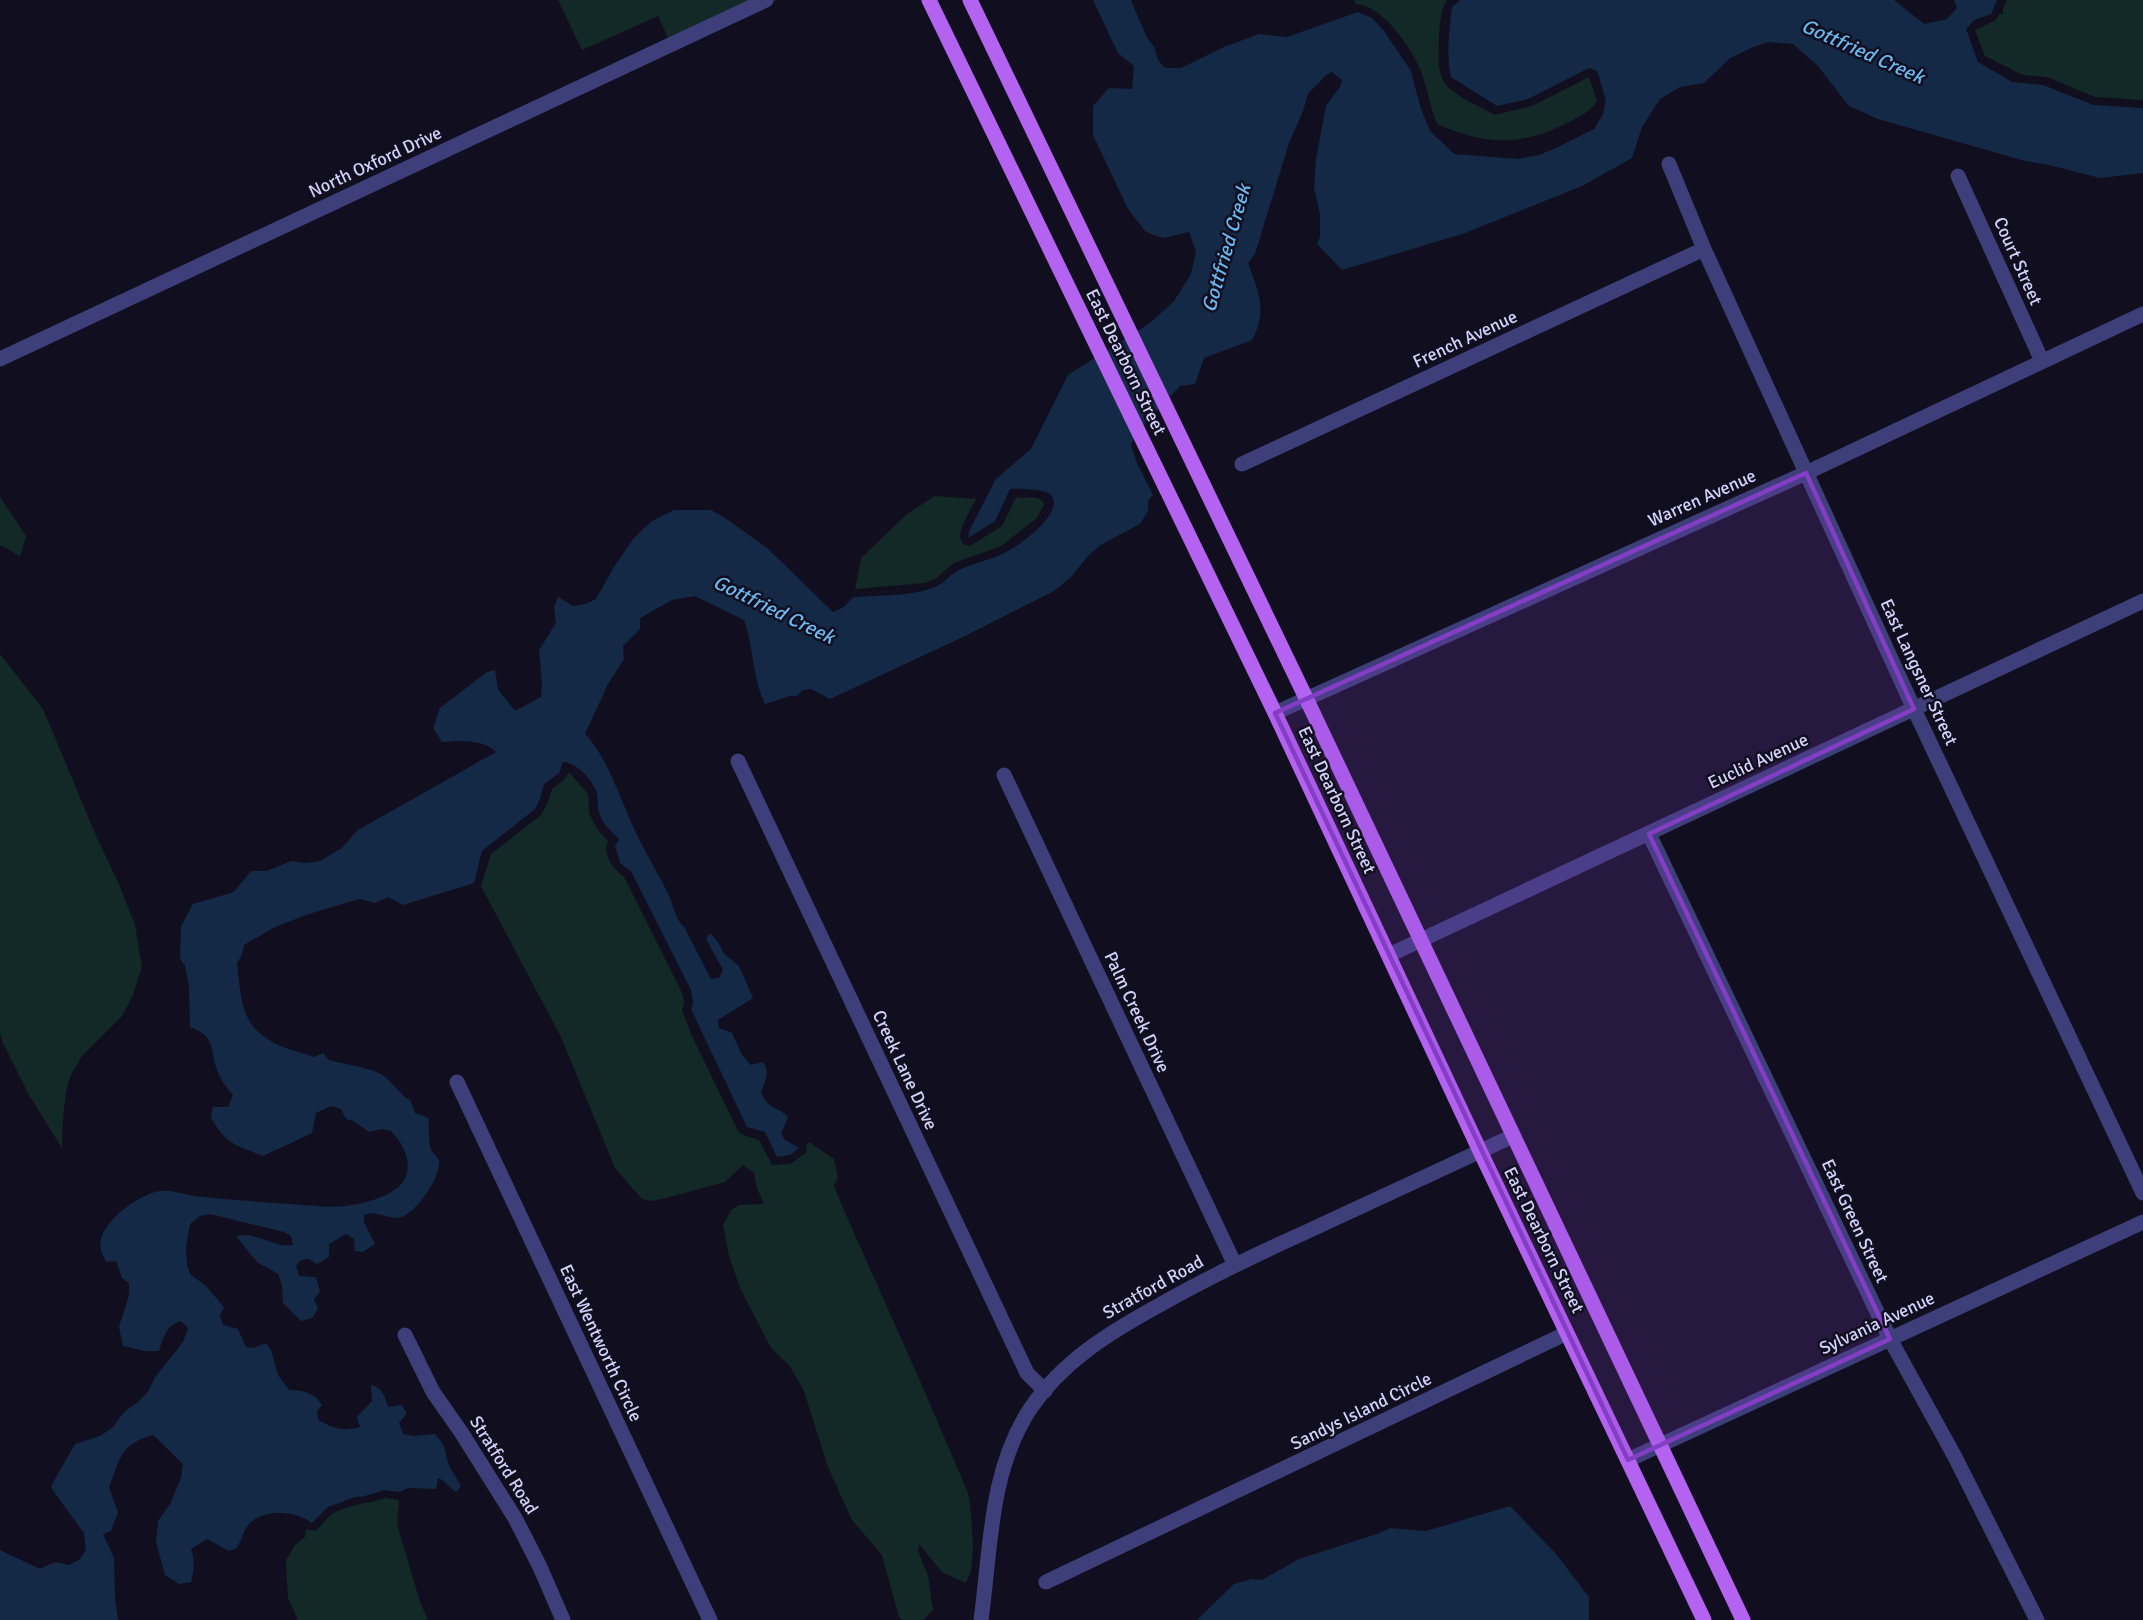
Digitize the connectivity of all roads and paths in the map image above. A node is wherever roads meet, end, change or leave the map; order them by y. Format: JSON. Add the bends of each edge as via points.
{"nodes":[{"id":1,"x":766,"y":0,"type":"edge"},
{"id":2,"x":929,"y":0,"type":"edge"},
{"id":3,"x":970,"y":0,"type":"edge"},
{"id":4,"x":1669,"y":164,"type":"dead end"},
{"id":5,"x":1958,"y":176,"type":"dead end"},
{"id":6,"x":1704,"y":249,"type":"junction"},
{"id":7,"x":2143,"y":314,"type":"edge"},
{"id":8,"x":0,"y":359,"type":"edge"},
{"id":9,"x":2042,"y":361,"type":"junction"},
{"id":10,"x":1242,"y":464,"type":"dead end"},
{"id":11,"x":1806,"y":473,"type":"junction"},
{"id":12,"x":2143,"y":601,"type":"edge"},
{"id":13,"x":1306,"y":698,"type":"junction"},
{"id":14,"x":1914,"y":709,"type":"junction"},
{"id":15,"x":1275,"y":713,"type":"junction"},
{"id":16,"x":738,"y":761,"type":"dead end"},
{"id":17,"x":1004,"y":776,"type":"dead end"},
{"id":18,"x":1649,"y":834,"type":"junction"},
{"id":19,"x":1420,"y":940,"type":"junction"},
{"id":20,"x":1389,"y":955,"type":"junction"},
{"id":21,"x":457,"y":1082,"type":"dead end"},
{"id":22,"x":1513,"y":1136,"type":"junction"},
{"id":23,"x":1480,"y":1151,"type":"junction"},
{"id":24,"x":2143,"y":1193,"type":"edge"},
{"id":25,"x":2143,"y":1222,"type":"edge"},
{"id":26,"x":1235,"y":1265,"type":"junction"},
{"id":27,"x":1567,"y":1333,"type":"junction"},
{"id":28,"x":405,"y":1335,"type":"dead end"},
{"id":29,"x":1890,"y":1339,"type":"junction"},
{"id":30,"x":1045,"y":1391,"type":"junction"},
{"id":31,"x":1660,"y":1445,"type":"junction"},
{"id":32,"x":1628,"y":1460,"type":"junction"},
{"id":33,"x":1046,"y":1582,"type":"dead end"},
{"id":34,"x":563,"y":1620,"type":"edge"},
{"id":35,"x":710,"y":1620,"type":"edge"},
{"id":36,"x":981,"y":1620,"type":"edge"},
{"id":37,"x":1704,"y":1620,"type":"edge"},
{"id":38,"x":1743,"y":1620,"type":"edge"},
{"id":39,"x":2037,"y":1620,"type":"edge"}],
"edges":[{"from":1,"to":8,"type":"street","name":"North Oxford Drive"},
{"from":2,"to":15,"type":"main road","name":"East Dearborn Street"},
{"from":3,"to":13,"type":"main road","name":"East Dearborn Street"},
{"from":4,"to":6,"type":"street","name":"East Langsner Street"},
{"from":5,"to":9,"type":"street","name":"Court Street"},
{"from":6,"to":10,"type":"street","name":"French Avenue"},
{"from":6,"to":11,"type":"street","name":"East Langsner Street"},
{"from":7,"to":9,"type":"street","name":"Warren Avenue"},
{"from":9,"to":11,"type":"street","name":"Warren Avenue"},
{"from":11,"to":13,"type":"street","name":"Warren Avenue"},
{"from":11,"to":14,"type":"street","name":"East Langsner Street"},
{"from":12,"to":14,"type":"street","name":"Euclid Avenue"},
{"from":13,"to":15,"type":"street","name":"Warren Avenue"},
{"from":13,"to":19,"type":"main road","name":"East Dearborn Street"},
{"from":14,"to":18,"type":"street","name":"Euclid Avenue"},
{"from":14,"to":24,"type":"street","name":"East Langsner Street"},
{"from":15,"to":20,"type":"main road","name":"East Dearborn Street"},
{"from":16,"to":30,"type":"street","name":"Creek Lane Drive","via":[[1027,1373]]},
{"from":17,"to":26,"type":"street","name":"Palm Creek Drive"},
{"from":18,"to":19,"type":"street","name":"Euclid Avenue"},
{"from":18,"to":29,"type":"street","name":"East Green Street"},
{"from":19,"to":20,"type":"street","name":"Euclid Avenue"},
{"from":19,"to":22,"type":"main road","name":"East Dearborn Street"},
{"from":20,"to":23,"type":"main road","name":"East Dearborn Street"},
{"from":21,"to":35,"type":"street","name":"East Wentworth Circle"},
{"from":22,"to":23,"type":"street","name":"Stratford Road"},
{"from":22,"to":31,"type":"main road","name":"East Dearborn Street"},
{"from":23,"to":26,"type":"street","name":"Stratford Road"},
{"from":23,"to":27,"type":"main road","name":"East Dearborn Street"},
{"from":25,"to":29,"type":"street","name":"Sylvania Avenue"},
{"from":26,"to":30,"type":"street","name":"Stratford Road","via":[[1107,1334],[1084,1350]]},
{"from":27,"to":32,"type":"main road","name":"East Dearborn Street"},
{"from":27,"to":33,"type":"street","name":"Sandys Island Circle"},
{"from":28,"to":34,"type":"street","name":"Stratford Road","via":[[433,1392],[515,1518]]},
{"from":29,"to":31,"type":"street","name":"Sylvania Avenue"},
{"from":29,"to":39,"type":"street","name":"East Green Street","via":[[1955,1456]]},
{"from":30,"to":36,"type":"street","name":"Stratford Road","via":[[1030,1410],[1001,1475],[992,1517]]},
{"from":31,"to":32,"type":"street","name":"Sylvania Avenue"},
{"from":31,"to":38,"type":"main road","name":"East Dearborn Street"},
{"from":32,"to":37,"type":"main road","name":"East Dearborn Street"}]}
